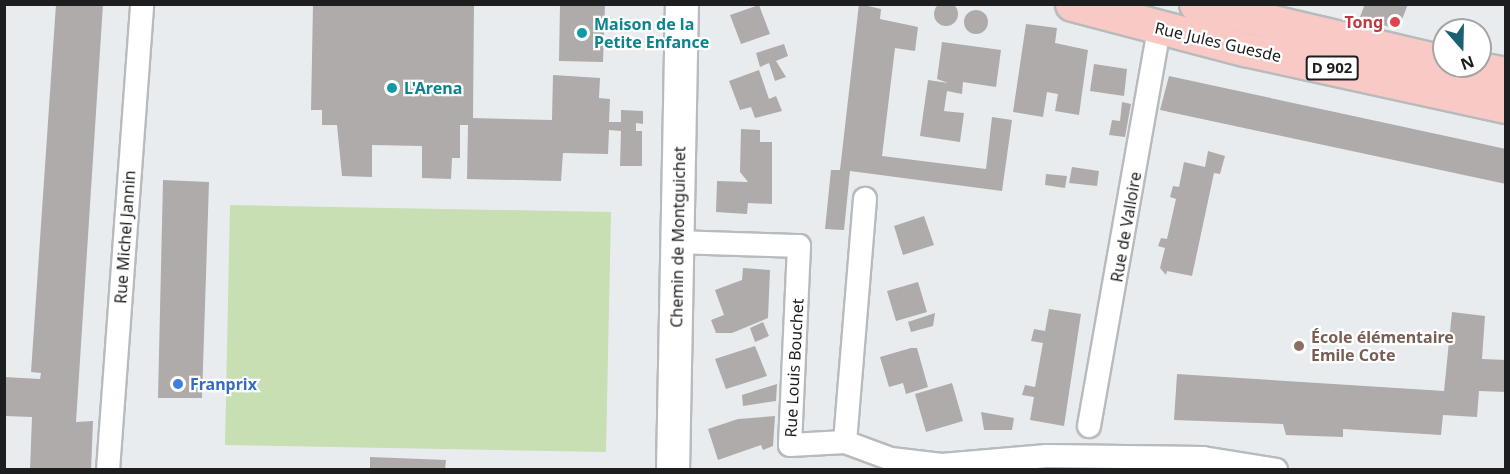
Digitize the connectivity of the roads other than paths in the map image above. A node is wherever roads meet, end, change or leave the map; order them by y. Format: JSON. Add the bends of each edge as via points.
{"nodes":[{"id":1,"x":142,"y":4,"type":"edge"},
{"id":2,"x":682,"y":4,"type":"edge"},
{"id":3,"x":1072,"y":4,"type":"edge"},
{"id":4,"x":1196,"y":4,"type":"edge"},
{"id":5,"x":1116,"y":10,"type":"edge"},
{"id":6,"x":1159,"y":28,"type":"junction"},
{"id":7,"x":1432,"y":60,"type":"edge"},
{"id":8,"x":1506,"y":106,"type":"edge"},
{"id":9,"x":866,"y":199,"type":"dead end"},
{"id":10,"x":678,"y":242,"type":"junction"},
{"id":11,"x":1089,"y":426,"type":"dead end"},
{"id":12,"x":845,"y":442,"type":"junction"},
{"id":13,"x":1046,"y":463,"type":"edge"},
{"id":14,"x":1203,"y":464,"type":"edge"},
{"id":15,"x":942,"y":467,"type":"edge"},
{"id":16,"x":108,"y":470,"type":"edge"},
{"id":17,"x":673,"y":470,"type":"edge"},
{"id":18,"x":1275,"y":470,"type":"edge"}],
"edges":[{"from":1,"to":16,"type":"street","name":"Rue Michel Jannin"},
{"from":2,"to":10,"type":"street","name":"Chemin de Montguichet"},
{"from":3,"to":5,"type":"main road","name":"Rue Jules Guesde","number":"D 902"},
{"from":4,"to":7,"type":"main road","name":"Rue Jules Guesde","number":"D 902"},
{"from":5,"to":6,"type":"main road","name":"Rue Jules Guesde","number":"D 902"},
{"from":6,"to":8,"type":"main road","name":"Rue Jules Guesde","number":"D 902"},
{"from":6,"to":11,"type":"street","name":"Rue de Valloire"},
{"from":9,"to":12,"type":"street"},
{"from":10,"to":12,"type":"street","name":"Rue Louis Bouchet","via":[[800,246],[790,445]]},
{"from":10,"to":17,"type":"street","name":"Chemin de Montguichet"},
{"from":12,"to":15,"type":"street","name":"Rue Louis Bouchet","via":[[891,459]]},
{"from":13,"to":14,"type":"street","name":"Rue Louis Bouchet"},
{"from":13,"to":15,"type":"street","name":"Rue Louis Bouchet"},
{"from":14,"to":18,"type":"street","name":"Rue Louis Bouchet"}]}
